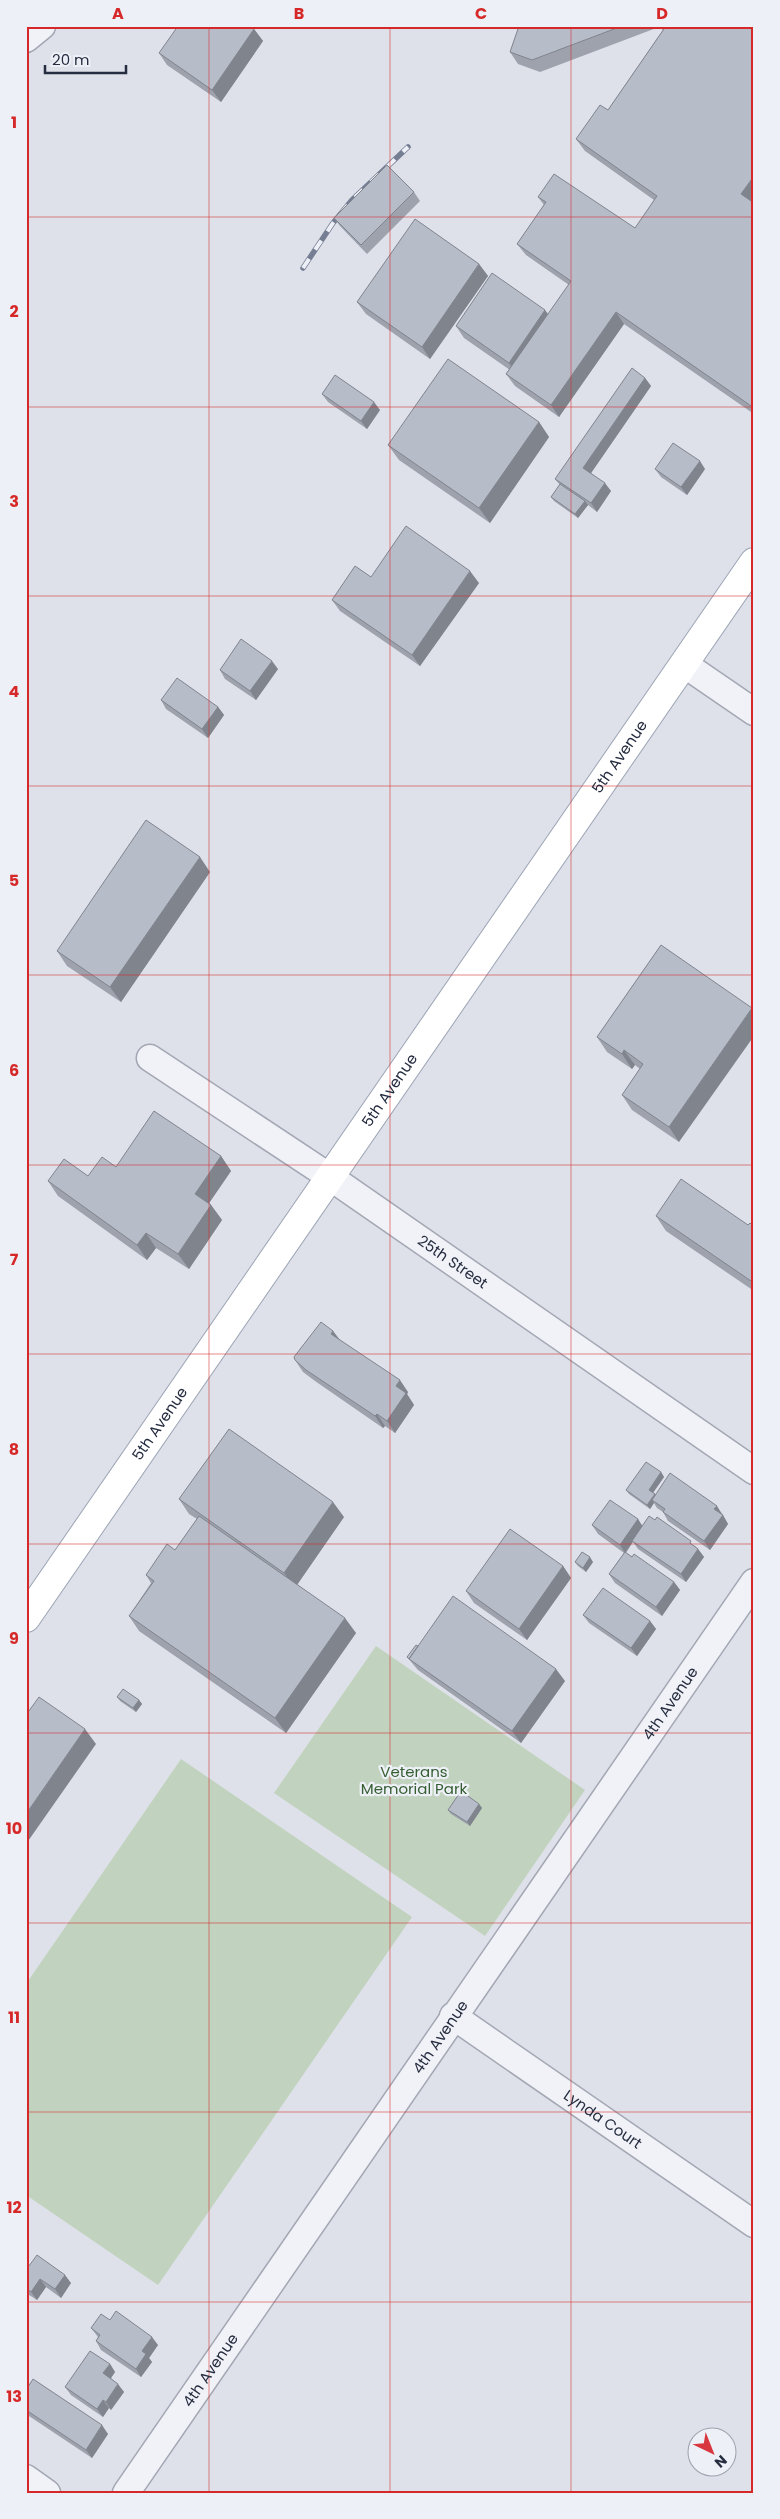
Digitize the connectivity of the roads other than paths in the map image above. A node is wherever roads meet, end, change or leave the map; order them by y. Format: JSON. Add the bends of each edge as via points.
{"nodes":[{"id":1,"x":42,"y":26,"type":"edge"},
{"id":2,"x":26,"y":39,"type":"edge"},
{"id":3,"x":754,"y":562,"type":"edge"},
{"id":4,"x":684,"y":664,"type":"junction"},
{"id":5,"x":754,"y":712,"type":"edge"},
{"id":6,"x":150,"y":1058,"type":"dead end"},
{"id":7,"x":330,"y":1177,"type":"junction"},
{"id":8,"x":754,"y":1470,"type":"edge"},
{"id":9,"x":754,"y":1582,"type":"edge"},
{"id":10,"x":26,"y":1618,"type":"edge"},
{"id":11,"x":453,"y":2016,"type":"junction"},
{"id":12,"x":754,"y":2224,"type":"edge"},
{"id":13,"x":26,"y":2478,"type":"edge"},
{"id":14,"x":48,"y":2493,"type":"edge"},
{"id":15,"x":126,"y":2493,"type":"edge"}],
"edges":[{"from":1,"to":2,"type":"street"},
{"from":3,"to":4,"type":"main road","name":"5th Avenue"},
{"from":4,"to":5,"type":"street"},
{"from":4,"to":7,"type":"main road","name":"5th Avenue"},
{"from":6,"to":7,"type":"street","name":"25th Street"},
{"from":7,"to":8,"type":"street","name":"25th Street"},
{"from":7,"to":10,"type":"main road","name":"5th Avenue"},
{"from":9,"to":11,"type":"street","name":"4th Avenue"},
{"from":11,"to":12,"type":"street","name":"Lynda Court"},
{"from":11,"to":15,"type":"street","name":"4th Avenue"},
{"from":13,"to":14,"type":"street"}]}
